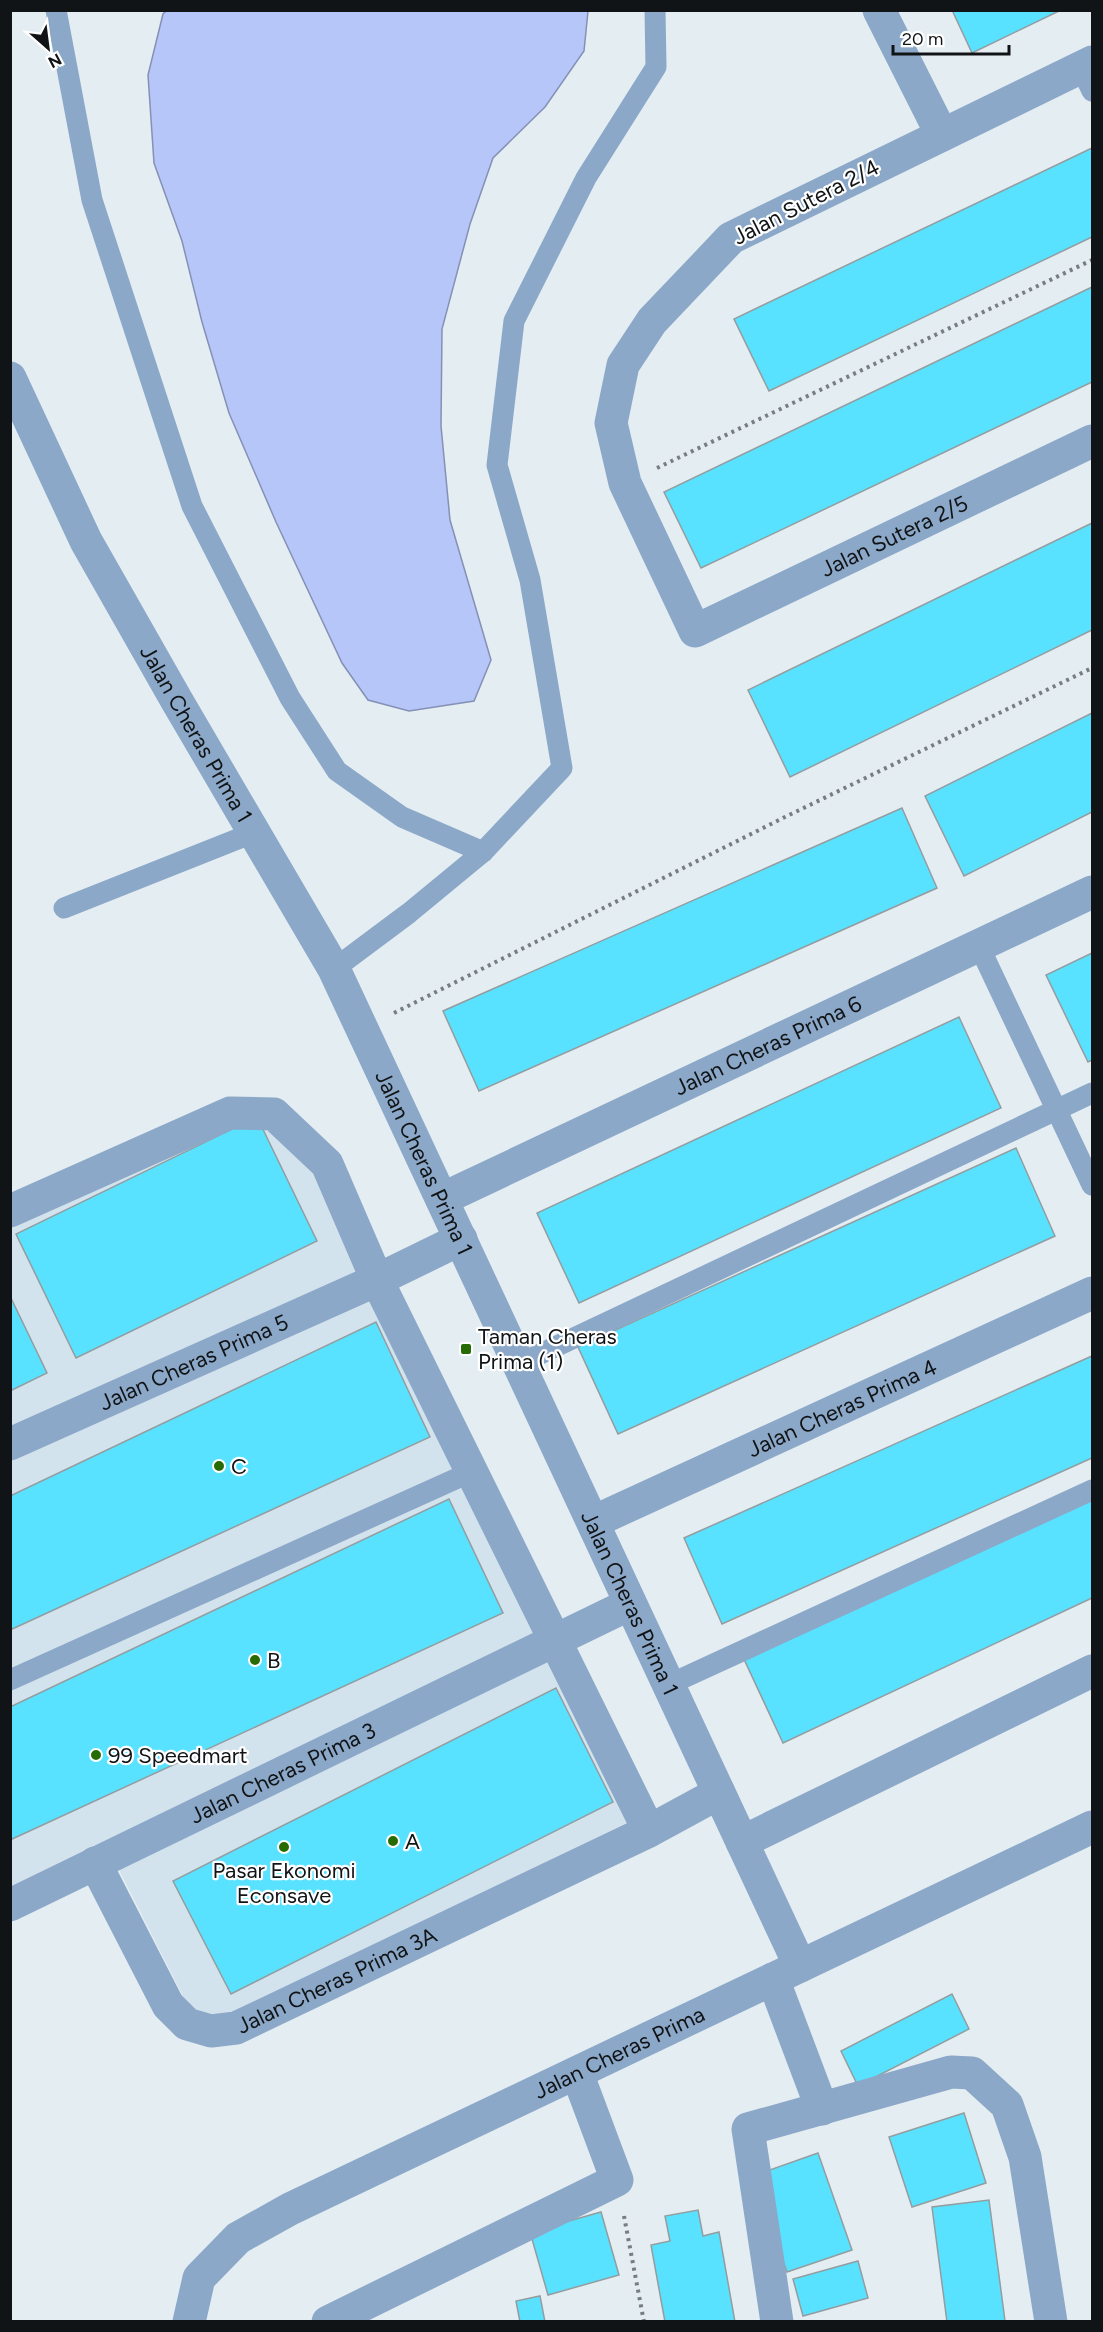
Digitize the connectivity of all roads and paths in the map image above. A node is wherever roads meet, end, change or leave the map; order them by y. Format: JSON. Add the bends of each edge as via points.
{"nodes":[{"id":1,"x":56,"y":10,"type":"edge"},
{"id":2,"x":655,"y":10,"type":"edge"},
{"id":3,"x":879,"y":10,"type":"edge"},
{"id":4,"x":1089,"y":74,"type":"edge"},
{"id":5,"x":942,"y":135,"type":"junction"},
{"id":6,"x":1092,"y":260,"type":"edge"},
{"id":7,"x":10,"y":378,"type":"edge"},
{"id":8,"x":1092,"y":441,"type":"edge"},
{"id":9,"x":625,"y":483,"type":"junction"},
{"id":10,"x":694,"y":631,"type":"joint"},
{"id":11,"x":1092,"y":668,"type":"edge"},
{"id":12,"x":253,"y":832,"type":"junction"},
{"id":13,"x":483,"y":852,"type":"junction"},
{"id":14,"x":1092,"y":892,"type":"edge"},
{"id":15,"x":64,"y":908,"type":"dead end"},
{"id":16,"x":979,"y":946,"type":"junction"},
{"id":17,"x":334,"y":969,"type":"junction"},
{"id":18,"x":363,"y":1029,"type":"junction"},
{"id":19,"x":1092,"y":1093,"type":"edge"},
{"id":20,"x":1057,"y":1110,"type":"junction"},
{"id":21,"x":1092,"y":1185,"type":"edge"},
{"id":22,"x":442,"y":1199,"type":"junction"},
{"id":23,"x":10,"y":1211,"type":"edge"},
{"id":24,"x":461,"y":1239,"type":"junction"},
{"id":25,"x":377,"y":1280,"type":"junction"},
{"id":26,"x":1092,"y":1293,"type":"edge"},
{"id":27,"x":519,"y":1364,"type":"junction"},
{"id":28,"x":10,"y":1444,"type":"edge"},
{"id":29,"x":471,"y":1472,"type":"junction"},
{"id":30,"x":1092,"y":1490,"type":"edge"},
{"id":31,"x":593,"y":1522,"type":"junction"},
{"id":32,"x":630,"y":1604,"type":"junction"},
{"id":33,"x":554,"y":1640,"type":"junction"},
{"id":34,"x":1092,"y":1671,"type":"edge"},
{"id":35,"x":10,"y":1680,"type":"edge"},
{"id":36,"x":668,"y":1685,"type":"junction"},
{"id":37,"x":719,"y":1793,"type":"junction"},
{"id":38,"x":1092,"y":1827,"type":"edge"},
{"id":39,"x":649,"y":1831,"type":"junction"},
{"id":40,"x":742,"y":1842,"type":"junction"},
{"id":41,"x":95,"y":1863,"type":"junction"},
{"id":42,"x":10,"y":1905,"type":"edge"},
{"id":43,"x":786,"y":1973,"type":"junction"},
{"id":44,"x":577,"y":2073,"type":"junction"},
{"id":45,"x":818,"y":2097,"type":"junction"},
{"id":46,"x":613,"y":2169,"type":"junction"},
{"id":47,"x":189,"y":2322,"type":"edge"},
{"id":48,"x":328,"y":2322,"type":"edge"},
{"id":49,"x":644,"y":2322,"type":"edge"},
{"id":50,"x":777,"y":2322,"type":"edge"},
{"id":51,"x":1051,"y":2322,"type":"edge"}],
"edges":[{"from":1,"to":13,"type":"lane","via":[[92,200],[192,506],[290,698],[337,771],[402,817]]},
{"from":2,"to":13,"type":"lane","via":[[656,67],[586,178],[514,321],[497,465],[530,580],[562,768]]},
{"from":3,"to":5,"type":"street"},
{"from":4,"to":5,"type":"street","name":"Jalan Sutera 2/4"},
{"from":5,"to":9,"type":"street","name":"Jalan Sutera 2/4","via":[[731,238],[690,278],[652,321],[623,365],[611,423]]},
{"from":6,"to":9,"type":"path"},
{"from":7,"to":12,"type":"street","name":"Jalan Cheras Prima 1","via":[[86,541]]},
{"from":8,"to":10,"type":"street","name":"Jalan Sutera 2/5"},
{"from":9,"to":10,"type":"street","name":"Jalan Sutera 2/4"},
{"from":11,"to":18,"type":"path","via":[[774,822]]},
{"from":12,"to":15,"type":"lane"},
{"from":12,"to":17,"type":"street","name":"Jalan Cheras Prima 1"},
{"from":13,"to":17,"type":"lane"},
{"from":14,"to":16,"type":"street","name":"Jalan Cheras Prima 6"},
{"from":16,"to":20,"type":"lane"},
{"from":16,"to":22,"type":"street","name":"Jalan Cheras Prima 6"},
{"from":17,"to":18,"type":"street","name":"Jalan Cheras Prima 1"},
{"from":18,"to":22,"type":"street","name":"Jalan Cheras Prima 1"},
{"from":19,"to":20,"type":"lane"},
{"from":20,"to":21,"type":"lane"},
{"from":20,"to":27,"type":"lane"},
{"from":22,"to":24,"type":"street","name":"Jalan Cheras Prima 1"},
{"from":23,"to":25,"type":"street","via":[[230,1113],[274,1114],[327,1164]]},
{"from":24,"to":25,"type":"street","name":"Jalan Cheras Prima 5"},
{"from":24,"to":27,"type":"street","name":"Jalan Cheras Prima 1"},
{"from":25,"to":28,"type":"street","name":"Jalan Cheras Prima 5"},
{"from":25,"to":29,"type":"street"},
{"from":26,"to":31,"type":"street","name":"Jalan Cheras Prima 4"},
{"from":27,"to":31,"type":"street","name":"Jalan Cheras Prima 1"},
{"from":29,"to":33,"type":"street"},
{"from":29,"to":35,"type":"lane"},
{"from":30,"to":36,"type":"lane"},
{"from":31,"to":32,"type":"street","name":"Jalan Cheras Prima 1"},
{"from":32,"to":33,"type":"street","name":"Jalan Cheras Prima 3"},
{"from":32,"to":36,"type":"street","name":"Jalan Cheras Prima 1"},
{"from":33,"to":39,"type":"street"},
{"from":33,"to":41,"type":"street","name":"Jalan Cheras Prima 3"},
{"from":34,"to":40,"type":"street"},
{"from":36,"to":37,"type":"street","name":"Jalan Cheras Prima 1"},
{"from":37,"to":39,"type":"street","name":"Jalan Cheras Prima 3A"},
{"from":37,"to":40,"type":"street","name":"Jalan Cheras Prima 1"},
{"from":38,"to":43,"type":"street","name":"Jalan Cheras Prima"},
{"from":39,"to":41,"type":"street","name":"Jalan Cheras Prima 3A","via":[[236,2028],[211,2031],[187,2024],[168,2005]]},
{"from":40,"to":43,"type":"street","name":"Jalan Cheras Prima 1"},
{"from":41,"to":42,"type":"street","name":"Jalan Cheras Prima 3"},
{"from":43,"to":44,"type":"street","name":"Jalan Cheras Prima"},
{"from":43,"to":45,"type":"street","name":"Jalan Cheras Prima 1","via":[[787,2014]]},
{"from":44,"to":46,"type":"street"},
{"from":44,"to":47,"type":"street","name":"Jalan Cheras Prima","via":[[238,2238],[199,2278]]},
{"from":45,"to":50,"type":"street","via":[[748,2128]]},
{"from":45,"to":51,"type":"street","via":[[843,2100],[951,2072],[972,2073],[1007,2105],[1025,2157]]},
{"from":46,"to":48,"type":"street"},
{"from":46,"to":49,"type":"path"}]}
